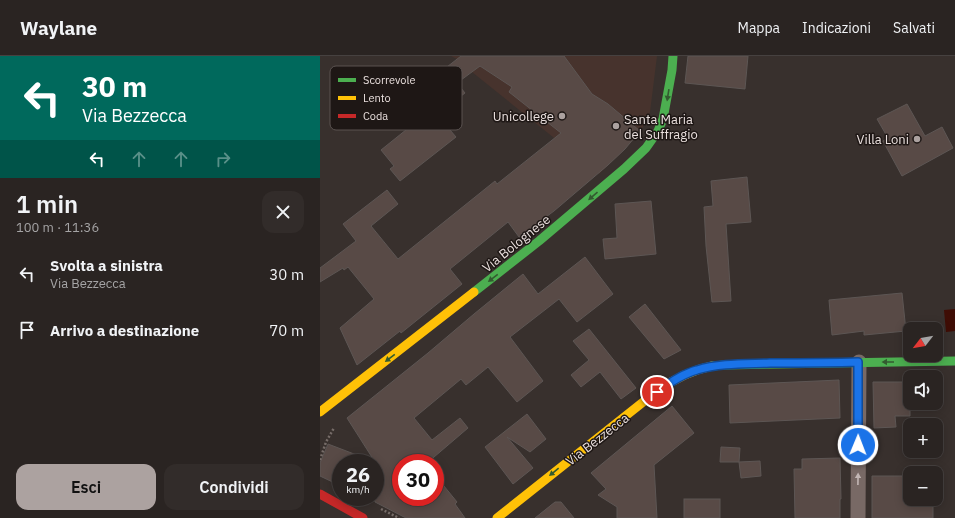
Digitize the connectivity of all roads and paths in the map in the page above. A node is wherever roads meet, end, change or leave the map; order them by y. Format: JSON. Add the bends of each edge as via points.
{"nodes":[{"id":1,"x":673,"y":56,"type":"edge"},
{"id":2,"x":858,"y":362,"type":"junction"},
{"id":3,"x":955,"y":362,"type":"edge"},
{"id":4,"x":320,"y":412,"type":"edge"},
{"id":5,"x":320,"y":494,"type":"edge"},
{"id":6,"x":503,"y":516,"type":"edge"},
{"id":7,"x":363,"y":518,"type":"edge"},
{"id":8,"x":858,"y":518,"type":"edge"}],
"edges":[{"from":1,"to":4,"type":"main road","name":"Via Bolognese","one_way":true,"via":[[663,119],[646,148],[539,241]]},
{"from":3,"to":2,"type":"main road","name":"Via Bezzecca","one_way":true},
{"from":2,"to":6,"type":"main road","name":"Via Bezzecca","one_way":true,"via":[[725,364],[689,373],[645,400]]},
{"from":8,"to":2,"type":"street","one_way":true},
{"from":5,"to":7,"type":"main road"}]}
